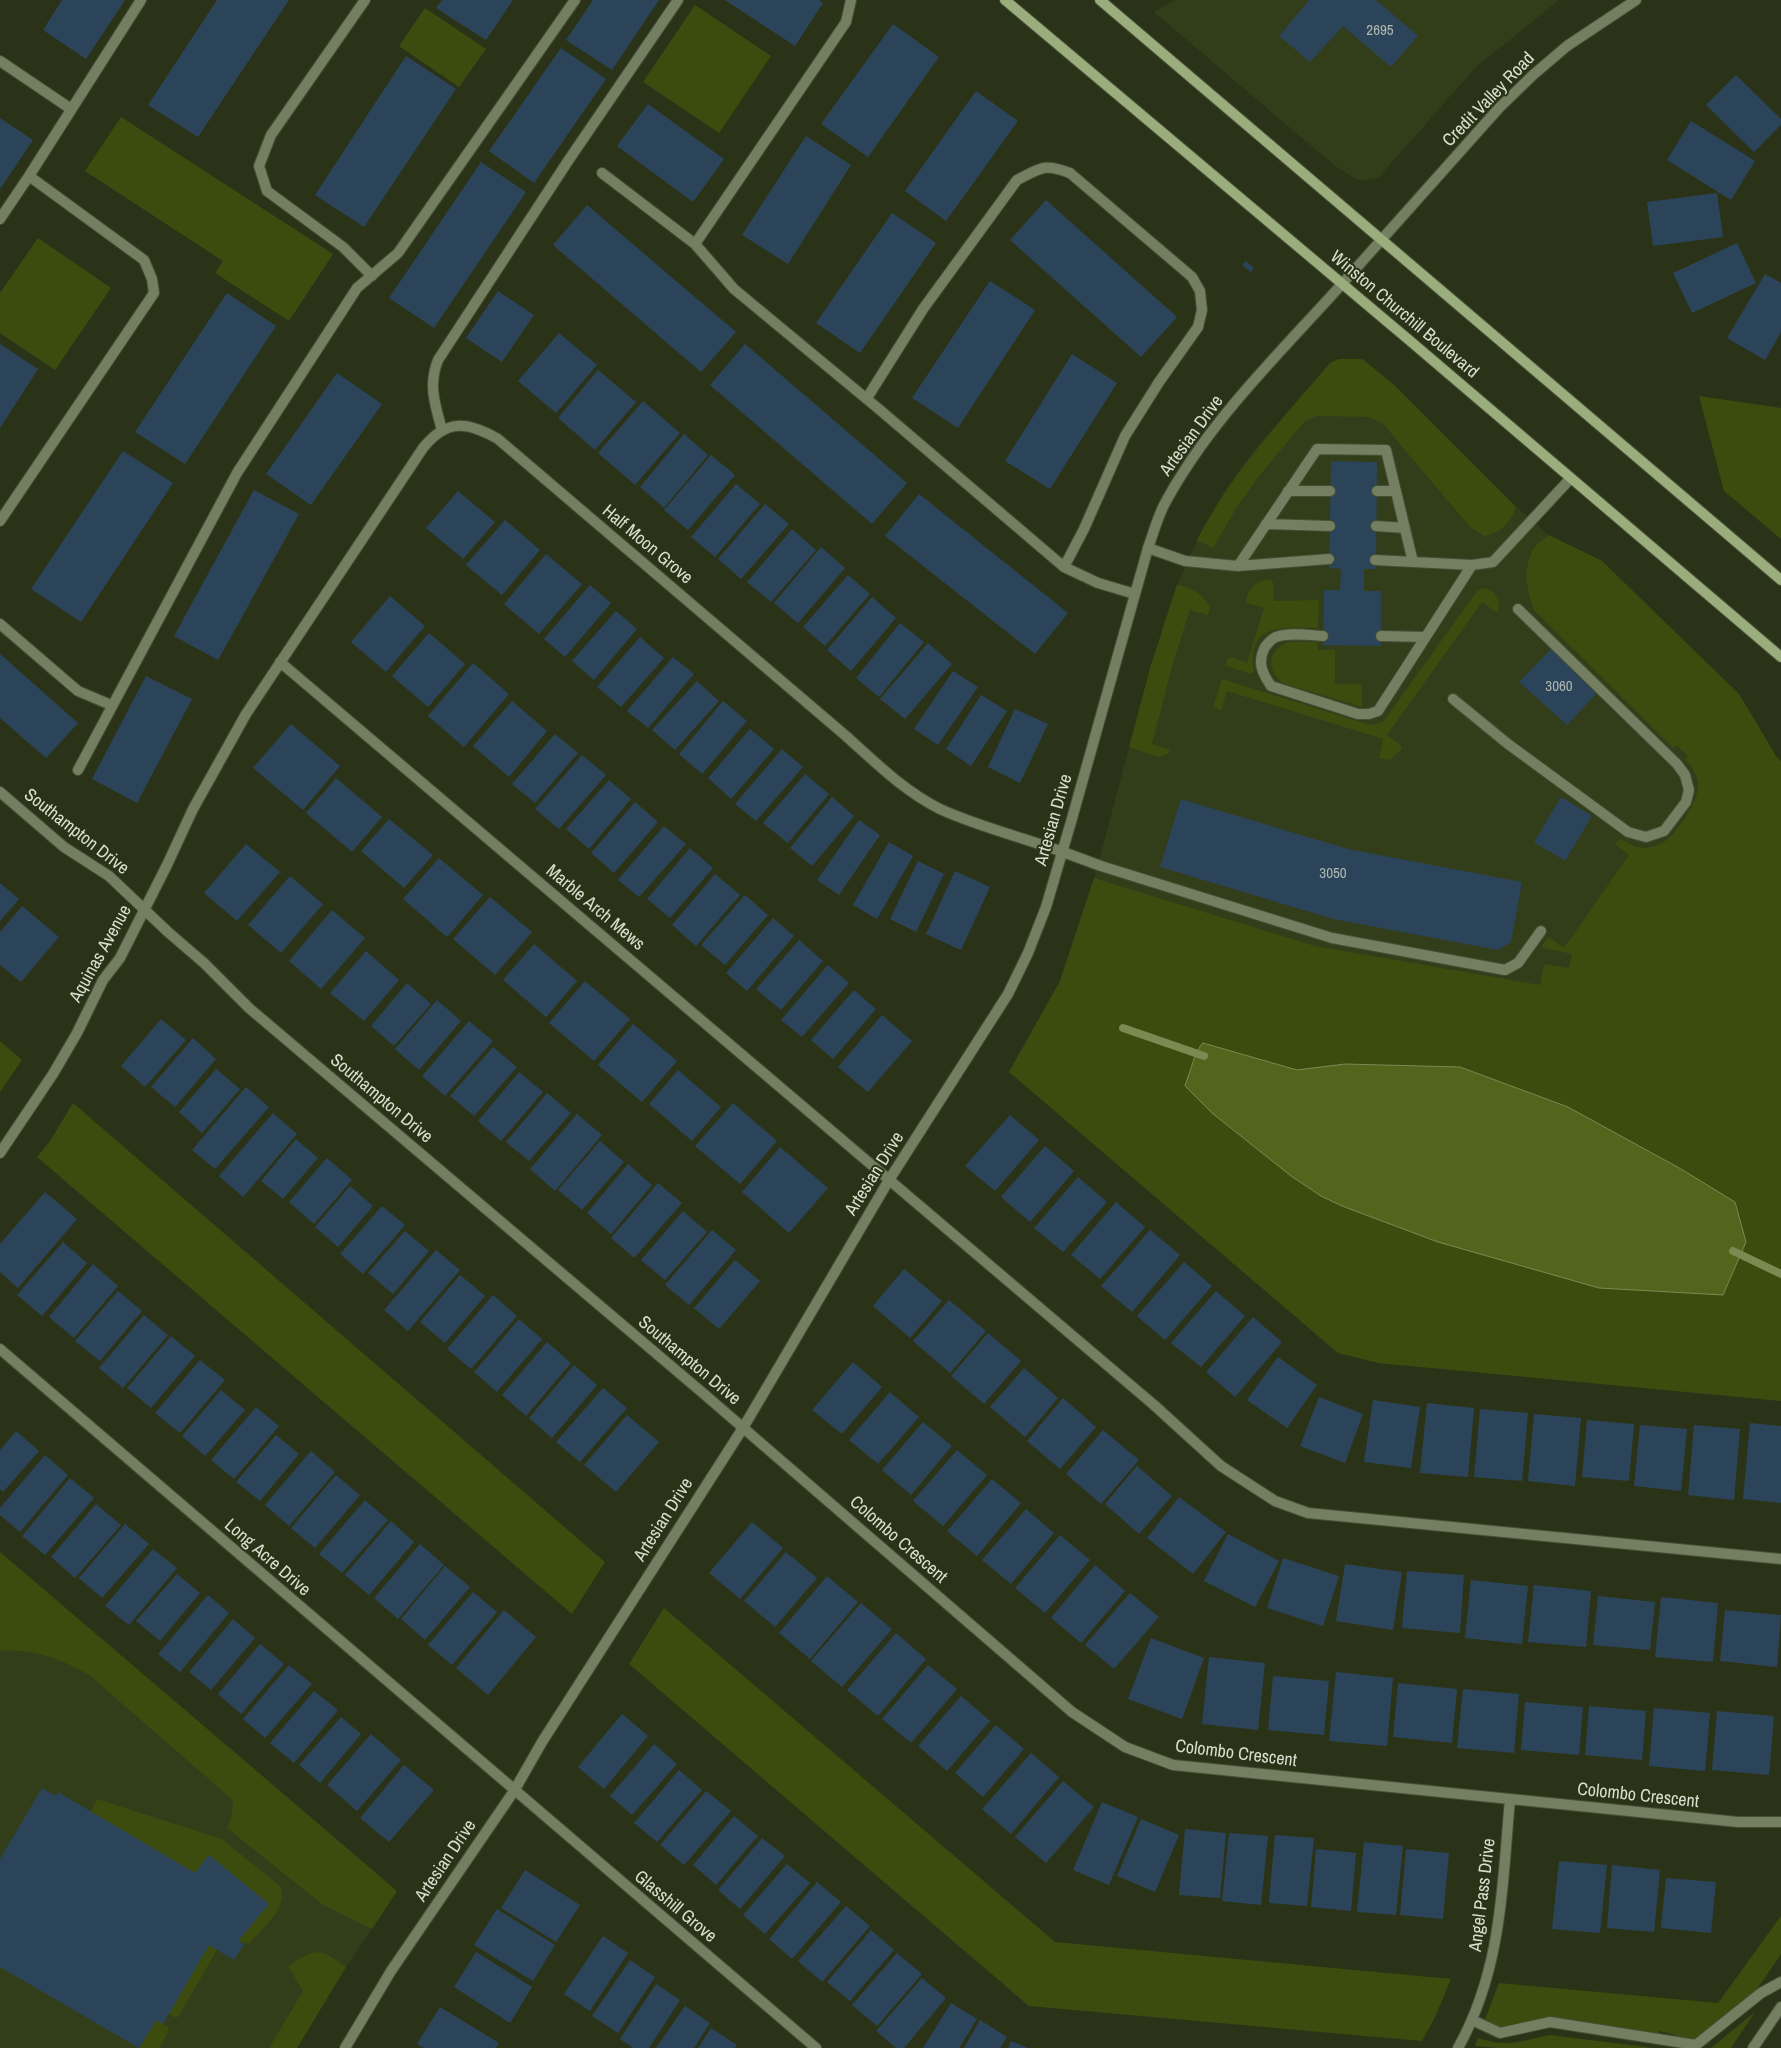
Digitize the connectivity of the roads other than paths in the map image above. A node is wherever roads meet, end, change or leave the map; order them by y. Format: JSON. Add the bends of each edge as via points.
{"nodes":[{"id":1,"x":141,"y":0,"type":"edge"},
{"id":2,"x":364,"y":0,"type":"edge"},
{"id":3,"x":575,"y":0,"type":"edge"},
{"id":4,"x":678,"y":0,"type":"edge"},
{"id":5,"x":851,"y":0,"type":"edge"},
{"id":6,"x":1005,"y":0,"type":"edge"},
{"id":7,"x":1100,"y":0,"type":"edge"},
{"id":8,"x":1636,"y":0,"type":"edge"},
{"id":9,"x":0,"y":61,"type":"edge"},
{"id":10,"x":71,"y":109,"type":"junction"},
{"id":11,"x":602,"y":173,"type":"dead end"},
{"id":12,"x":30,"y":176,"type":"junction"},
{"id":13,"x":0,"y":219,"type":"edge"},
{"id":14,"x":1382,"y":240,"type":"junction"},
{"id":15,"x":694,"y":244,"type":"junction"},
{"id":16,"x":372,"y":276,"type":"junction"},
{"id":17,"x":1342,"y":284,"type":"junction"},
{"id":18,"x":867,"y":398,"type":"junction"},
{"id":19,"x":442,"y":430,"type":"junction"},
{"id":20,"x":1570,"y":479,"type":"junction"},
{"id":21,"x":1288,"y":490,"type":"junction"},
{"id":22,"x":1330,"y":491,"type":"dead end"},
{"id":23,"x":1377,"y":491,"type":"dead end"},
{"id":24,"x":1396,"y":491,"type":"junction"},
{"id":25,"x":0,"y":521,"type":"edge"},
{"id":26,"x":1266,"y":524,"type":"junction"},
{"id":27,"x":1330,"y":526,"type":"dead end"},
{"id":28,"x":1376,"y":526,"type":"dead end"},
{"id":29,"x":1405,"y":528,"type":"junction"},
{"id":30,"x":1148,"y":548,"type":"junction"},
{"id":31,"x":1329,"y":559,"type":"dead end"},
{"id":32,"x":1376,"y":560,"type":"dead end"},
{"id":33,"x":1414,"y":562,"type":"junction"},
{"id":34,"x":1472,"y":565,"type":"junction"},
{"id":35,"x":1238,"y":566,"type":"junction"},
{"id":36,"x":1064,"y":567,"type":"junction"},
{"id":37,"x":1781,"y":580,"type":"edge"},
{"id":38,"x":1135,"y":594,"type":"junction"},
{"id":39,"x":1518,"y":609,"type":"dead end"},
{"id":40,"x":0,"y":624,"type":"edge"},
{"id":41,"x":1323,"y":636,"type":"dead end"},
{"id":42,"x":1381,"y":636,"type":"dead end"},
{"id":43,"x":1424,"y":637,"type":"junction"},
{"id":44,"x":1781,"y":657,"type":"edge"},
{"id":45,"x":280,"y":662,"type":"junction"},
{"id":46,"x":1453,"y":699,"type":"dead end"},
{"id":47,"x":111,"y":705,"type":"junction"},
{"id":48,"x":78,"y":770,"type":"dead end"},
{"id":49,"x":0,"y":792,"type":"edge"},
{"id":50,"x":1063,"y":852,"type":"junction"},
{"id":51,"x":145,"y":910,"type":"junction"},
{"id":52,"x":1541,"y":931,"type":"dead end"},
{"id":53,"x":0,"y":1153,"type":"edge"},
{"id":54,"x":889,"y":1180,"type":"junction"},
{"id":55,"x":0,"y":1349,"type":"edge"},
{"id":56,"x":743,"y":1428,"type":"junction"},
{"id":57,"x":1781,"y":1559,"type":"edge"},
{"id":58,"x":514,"y":1791,"type":"junction"},
{"id":59,"x":1510,"y":1799,"type":"junction"},
{"id":60,"x":1781,"y":1822,"type":"edge"},
{"id":61,"x":1781,"y":1982,"type":"edge"},
{"id":62,"x":1781,"y":2007,"type":"edge"},
{"id":63,"x":1472,"y":2020,"type":"junction"},
{"id":64,"x":345,"y":2048,"type":"edge"},
{"id":65,"x":816,"y":2048,"type":"edge"},
{"id":66,"x":1458,"y":2048,"type":"edge"},
{"id":67,"x":1753,"y":2048,"type":"edge"}],
"edges":[{"from":1,"to":10,"type":"street"},
{"from":2,"to":16,"type":"street","via":[[271,135],[259,166],[267,191],[343,246]]},
{"from":3,"to":16,"type":"street","via":[[398,253]]},
{"from":4,"to":19,"type":"street","via":[[438,360],[432,394]]},
{"from":5,"to":15,"type":"street","via":[[846,22]]},
{"from":6,"to":17,"type":"main road","name":"Winston Churchill Boulevard"},
{"from":7,"to":14,"type":"main road"},
{"from":8,"to":14,"type":"street","name":"Credit Valley Road","via":[[1567,46],[1533,75],[1499,108]]},
{"from":9,"to":10,"type":"street"},
{"from":10,"to":12,"type":"street"},
{"from":11,"to":15,"type":"street"},
{"from":12,"to":13,"type":"street"},
{"from":12,"to":25,"type":"street","via":[[144,260],[154,292]]},
{"from":14,"to":17,"type":"street","name":"Credit Valley Road"},
{"from":14,"to":37,"type":"main road"},
{"from":15,"to":18,"type":"street","via":[[734,289]]},
{"from":16,"to":47,"type":"street","via":[[357,288],[237,473]]},
{"from":17,"to":20,"type":"main road","name":"Winston Churchill Boulevard"},
{"from":17,"to":30,"type":"street","name":"Artesian Drive","via":[[1244,393],[1198,451],[1163,507]]},
{"from":18,"to":36,"type":"street"},
{"from":18,"to":36,"type":"street","via":[[923,309],[1017,180],[1040,168],[1052,166],[1070,173],[1185,270],[1200,292],[1202,310],[1198,327],[1125,436]]},
{"from":19,"to":45,"type":"street","via":[[423,448]]},
{"from":19,"to":50,"type":"street","name":"Half Moon Grove","via":[[466,426],[498,439],[895,781],[939,808]]},
{"from":20,"to":34,"type":"street","via":[[1493,562]]},
{"from":20,"to":44,"type":"main road","name":"Winston Churchill Boulevard"},
{"from":21,"to":22,"type":"street"},
{"from":21,"to":24,"type":"street","via":[[1317,449],[1386,450]]},
{"from":21,"to":26,"type":"street"},
{"from":23,"to":24,"type":"street"},
{"from":24,"to":29,"type":"street"},
{"from":26,"to":27,"type":"street"},
{"from":26,"to":35,"type":"street"},
{"from":28,"to":29,"type":"street"},
{"from":29,"to":33,"type":"street"},
{"from":30,"to":35,"type":"street","via":[[1185,561]]},
{"from":30,"to":38,"type":"street","name":"Artesian Drive"},
{"from":31,"to":35,"type":"street"},
{"from":32,"to":33,"type":"street"},
{"from":33,"to":34,"type":"street"},
{"from":34,"to":43,"type":"street"},
{"from":36,"to":38,"type":"street","via":[[1098,583]]},
{"from":38,"to":50,"type":"street","name":"Artesian Drive"},
{"from":39,"to":46,"type":"street","via":[[1676,764],[1685,775],[1689,790],[1686,802],[1664,832],[1646,837],[1628,832],[1508,744]]},
{"from":40,"to":47,"type":"street","via":[[78,691]]},
{"from":41,"to":43,"type":"street","via":[[1276,636],[1268,642],[1262,654],[1263,674],[1271,686],[1358,714],[1378,711]]},
{"from":42,"to":43,"type":"street"},
{"from":45,"to":51,"type":"street","name":"Aquinas Avenue","via":[[246,714],[193,809]]},
{"from":45,"to":54,"type":"street","name":"Marble Arch Mews"},
{"from":47,"to":48,"type":"street"},
{"from":49,"to":51,"type":"street","name":"Southampton Drive","via":[[64,847],[109,876]]},
{"from":50,"to":52,"type":"street","name":"Half Moon Grove","via":[[1332,938],[1505,970],[1518,963]]},
{"from":50,"to":54,"type":"street","name":"Artesian Drive","via":[[1038,926],[1008,994]]},
{"from":51,"to":53,"type":"street","name":"Aquinas Avenue","via":[[53,1074]]},
{"from":51,"to":56,"type":"street","name":"Southampton Drive","via":[[250,1008]]},
{"from":54,"to":56,"type":"street","name":"Artesian Drive"},
{"from":54,"to":57,"type":"street","via":[[1221,1466],[1275,1500],[1308,1513]]},
{"from":55,"to":58,"type":"street","name":"Long Acre Drive"},
{"from":56,"to":58,"type":"street","name":"Artesian Drive","via":[[547,1734]]},
{"from":56,"to":59,"type":"street","name":"Colombo Crescent","via":[[1072,1712],[1125,1747],[1173,1765]]},
{"from":58,"to":64,"type":"street","name":"Artesian Drive","via":[[391,1971]]},
{"from":58,"to":65,"type":"street","name":"Glasshill Grove"},
{"from":59,"to":60,"type":"street","name":"Colombo Crescent","via":[[1738,1822]]},
{"from":59,"to":63,"type":"street","name":"Angel Pass Drive","via":[[1498,1935],[1483,1994]]},
{"from":61,"to":63,"type":"street","via":[[1760,1993],[1696,2045],[1550,2022],[1500,2033]]},
{"from":62,"to":67,"type":"street"},
{"from":63,"to":66,"type":"street","name":"Angel Pass Drive"}]}
